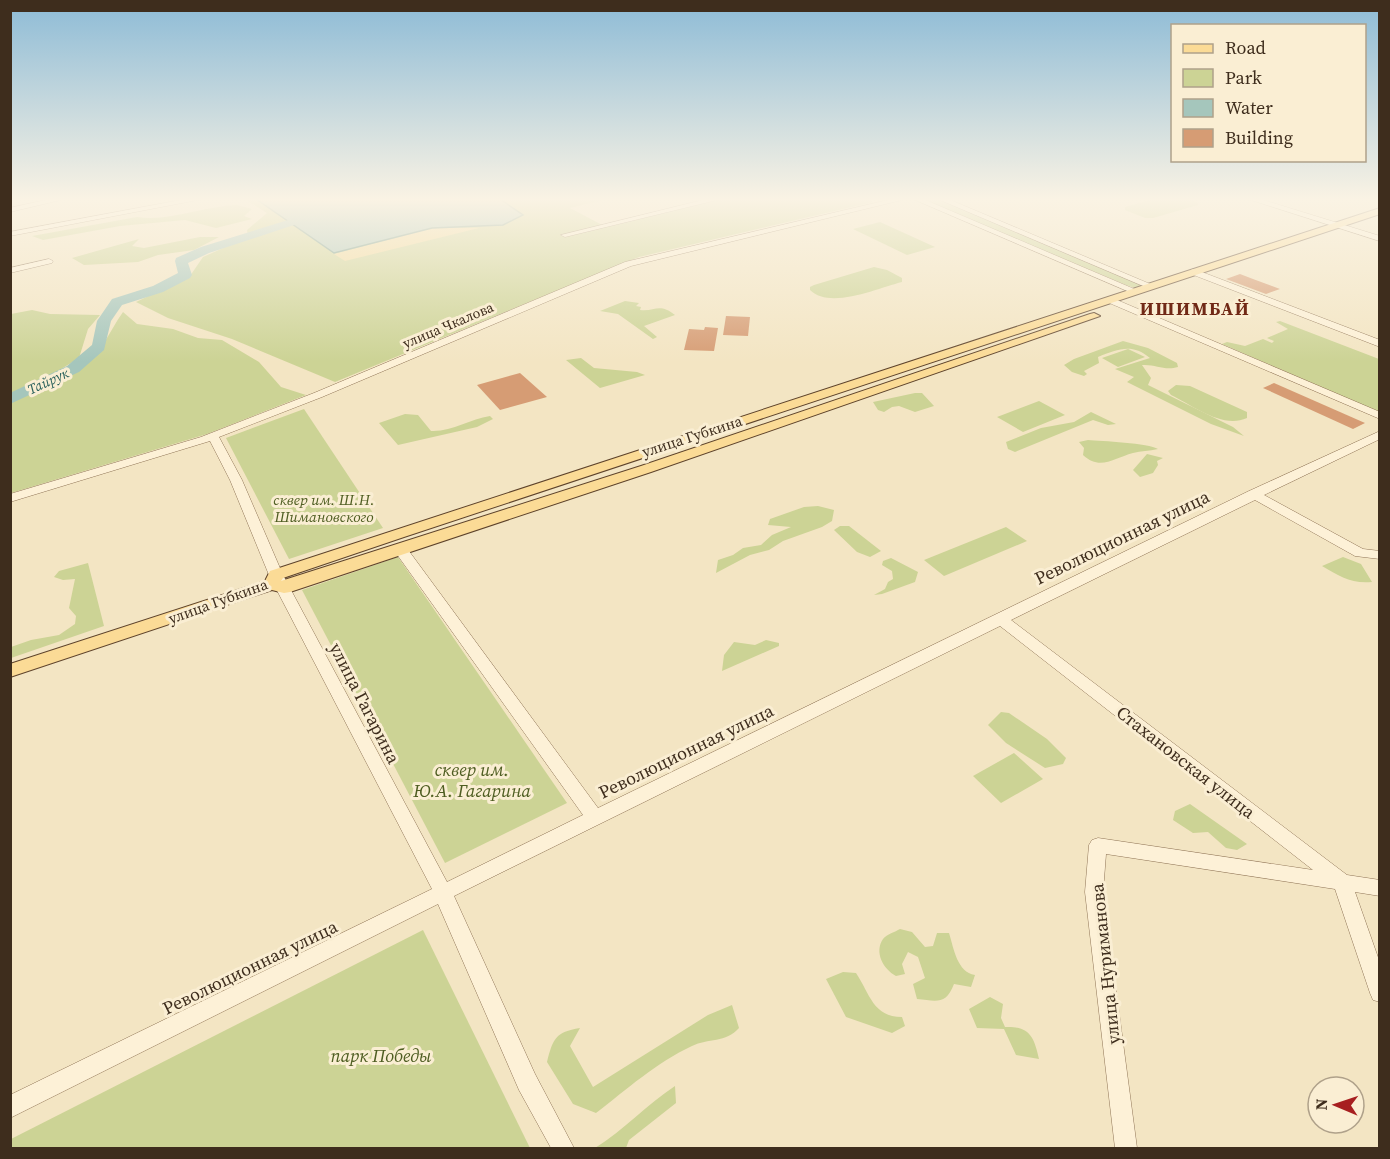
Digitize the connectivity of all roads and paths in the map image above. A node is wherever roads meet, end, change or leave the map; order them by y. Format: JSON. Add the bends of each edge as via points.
{"nodes":[{"id":1,"x":674,"y":253,"type":"edge"},
{"id":2,"x":1045,"y":253,"type":"edge"},
{"id":3,"x":1072,"y":253,"type":"edge"},
{"id":4,"x":1260,"y":253,"type":"edge"},
{"id":5,"x":1281,"y":253,"type":"edge"},
{"id":6,"x":49,"y":261,"type":"dead end"},
{"id":7,"x":10,"y":271,"type":"edge"},
{"id":8,"x":1195,"y":277,"type":"junction"},
{"id":9,"x":1209,"y":277,"type":"junction"},
{"id":10,"x":1151,"y":286,"type":"junction"},
{"id":11,"x":1136,"y":291,"type":"junction"},
{"id":12,"x":1110,"y":300,"type":"junction"},
{"id":13,"x":1125,"y":306,"type":"junction"},
{"id":14,"x":1380,"y":344,"type":"edge"},
{"id":15,"x":1380,"y":354,"type":"edge"},
{"id":16,"x":1380,"y":416,"type":"edge"},
{"id":17,"x":1380,"y":434,"type":"edge"},
{"id":18,"x":212,"y":435,"type":"junction"},
{"id":19,"x":1253,"y":495,"type":"junction"},
{"id":20,"x":10,"y":498,"type":"edge"},
{"id":21,"x":401,"y":550,"type":"junction"},
{"id":22,"x":1380,"y":555,"type":"edge"},
{"id":23,"x":278,"y":582,"type":"junction"},
{"id":24,"x":1000,"y":619,"type":"junction"},
{"id":25,"x":10,"y":671,"type":"edge"},
{"id":26,"x":595,"y":818,"type":"junction"},
{"id":27,"x":1342,"y":882,"type":"junction"},
{"id":28,"x":1380,"y":888,"type":"edge"},
{"id":29,"x":443,"y":893,"type":"junction"},
{"id":30,"x":1380,"y":993,"type":"edge"},
{"id":31,"x":10,"y":1107,"type":"edge"},
{"id":32,"x":563,"y":1149,"type":"edge"},
{"id":33,"x":1126,"y":1149,"type":"edge"}],
"edges":[{"from":1,"to":18,"type":"street","name":"улица Чкалова","via":[[628,264],[318,395]]},
{"from":2,"to":11,"type":"street"},
{"from":3,"to":10,"type":"street"},
{"from":4,"to":8,"type":"main road","name":"улица Губкина"},
{"from":5,"to":9,"type":"main road","name":"улица Губкина"},
{"from":6,"to":7,"type":"street"},
{"from":8,"to":9,"type":"main road","name":"улица Губкина"},
{"from":8,"to":10,"type":"main road","name":"улица Губкина"},
{"from":8,"to":13,"type":"main road","name":"улица Губкина"},
{"from":8,"to":15,"type":"street"},
{"from":9,"to":14,"type":"street"},
{"from":10,"to":11,"type":"main road","name":"улица Губкина"},
{"from":11,"to":12,"type":"main road","name":"улица Губкина"},
{"from":12,"to":13,"type":"street"},
{"from":12,"to":23,"type":"main road","name":"улица Губкина"},
{"from":13,"to":16,"type":"street"},
{"from":13,"to":21,"type":"main road","name":"улица Губкина"},
{"from":17,"to":19,"type":"street","name":"Революционная улица"},
{"from":18,"to":20,"type":"street","name":"улица Чкалова"},
{"from":18,"to":23,"type":"street","name":"улица Гагарина","via":[[236,480]]},
{"from":19,"to":22,"type":"street","via":[[1360,553]]},
{"from":19,"to":24,"type":"street","name":"Революционная улица"},
{"from":21,"to":23,"type":"main road","name":"улица Губкина"},
{"from":21,"to":26,"type":"street"},
{"from":23,"to":25,"type":"main road","name":"улица Губкина"},
{"from":23,"to":29,"type":"street","name":"улица Гагарина"},
{"from":24,"to":26,"type":"street","name":"Революционная улица"},
{"from":24,"to":27,"type":"street","name":"Стахановская улица"},
{"from":26,"to":29,"type":"street","name":"Революционная улица"},
{"from":27,"to":28,"type":"street","name":"Стахановская улица"},
{"from":27,"to":30,"type":"street"},
{"from":27,"to":33,"type":"street","name":"улица Нуриманова","via":[[1098,845],[1094,892]]},
{"from":29,"to":31,"type":"street","name":"Революционная улица"},
{"from":29,"to":32,"type":"street","name":"улица Гагарина","via":[[527,1082]]}]}
